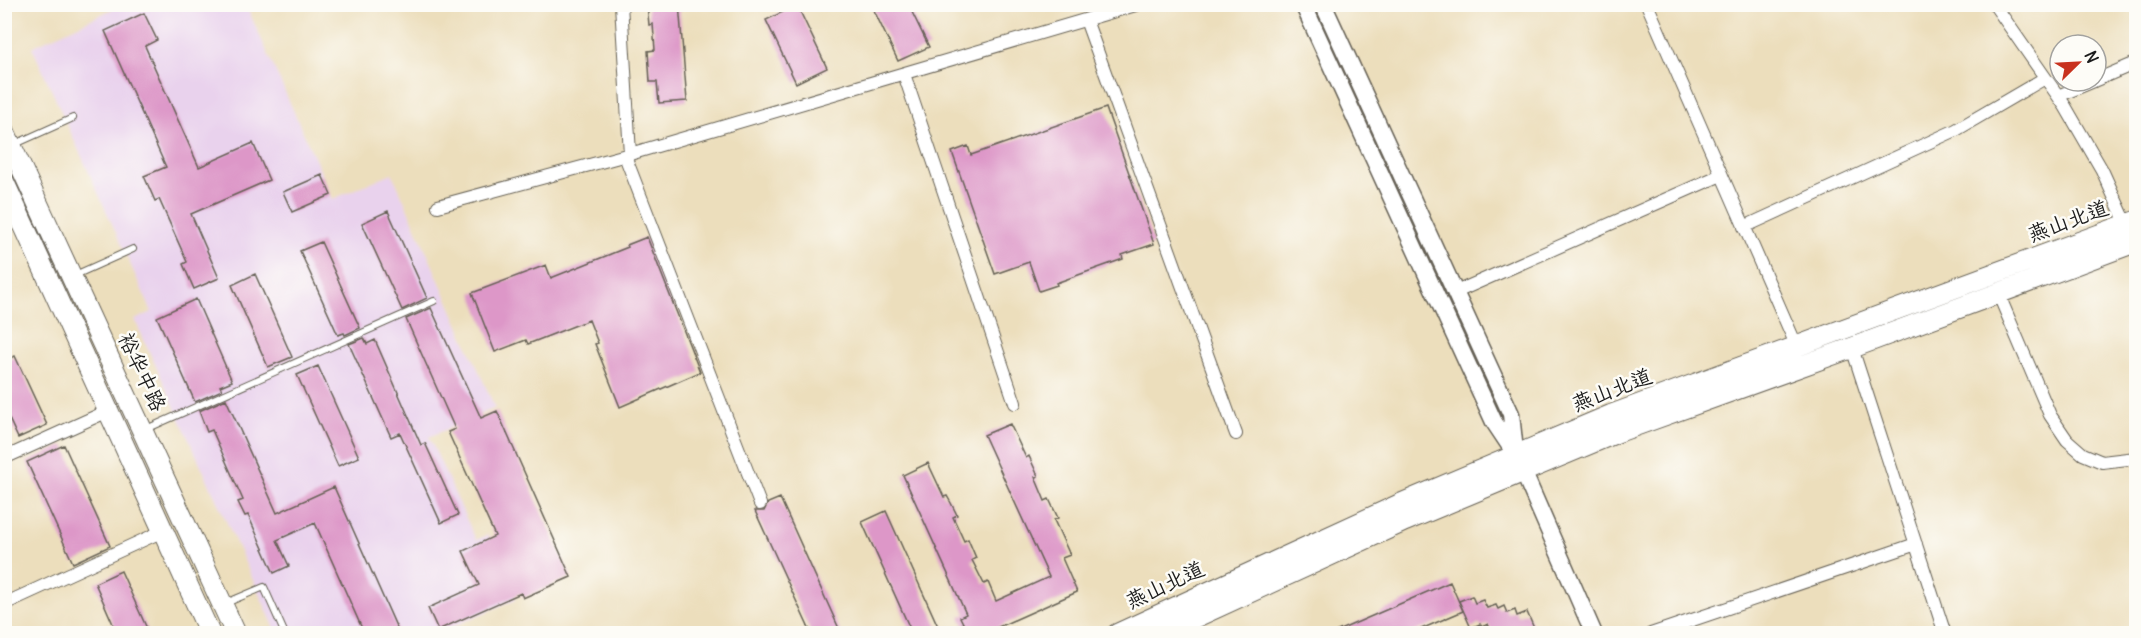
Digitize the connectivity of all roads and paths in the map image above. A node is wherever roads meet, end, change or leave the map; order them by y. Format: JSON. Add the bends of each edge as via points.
{"nodes":[{"id":1,"x":621,"y":4,"type":"edge"},
{"id":2,"x":1139,"y":4,"type":"edge"},
{"id":3,"x":1303,"y":4,"type":"edge"},
{"id":4,"x":1323,"y":4,"type":"edge"},
{"id":5,"x":1647,"y":4,"type":"edge"},
{"id":6,"x":1994,"y":4,"type":"edge"},
{"id":7,"x":1086,"y":20,"type":"junction"},
{"id":8,"x":2136,"y":63,"type":"edge"},
{"id":9,"x":904,"y":74,"type":"junction"},
{"id":10,"x":2108,"y":75,"type":"edge"},
{"id":11,"x":2045,"y":78,"type":"junction"},
{"id":12,"x":2065,"y":93,"type":"edge"},
{"id":13,"x":2058,"y":96,"type":"junction"},
{"id":14,"x":73,"y":118,"type":"dead end"},
{"id":15,"x":8,"y":138,"type":"edge"},
{"id":16,"x":627,"y":155,"type":"junction"},
{"id":17,"x":1722,"y":175,"type":"junction"},
{"id":18,"x":4,"y":182,"type":"edge"},
{"id":19,"x":438,"y":206,"type":"dead end"},
{"id":20,"x":1744,"y":227,"type":"junction"},
{"id":21,"x":2133,"y":229,"type":"edge"},
{"id":22,"x":133,"y":249,"type":"dead end"},
{"id":23,"x":72,"y":276,"type":"junction"},
{"id":24,"x":1456,"y":292,"type":"junction"},
{"id":25,"x":1998,"y":293,"type":"junction"},
{"id":26,"x":434,"y":301,"type":"dead end"},
{"id":27,"x":1797,"y":347,"type":"junction"},
{"id":28,"x":1852,"y":348,"type":"junction"},
{"id":29,"x":1015,"y":403,"type":"dead end"},
{"id":30,"x":108,"y":411,"type":"junction"},
{"id":31,"x":143,"y":431,"type":"junction"},
{"id":32,"x":1236,"y":434,"type":"dead end"},
{"id":33,"x":2136,"y":458,"type":"edge"},
{"id":34,"x":4,"y":459,"type":"edge"},
{"id":35,"x":1519,"y":463,"type":"junction"},
{"id":36,"x":760,"y":504,"type":"dead end"},
{"id":37,"x":163,"y":531,"type":"junction"},
{"id":38,"x":1916,"y":544,"type":"junction"},
{"id":39,"x":4,"y":604,"type":"edge"},
{"id":40,"x":222,"y":604,"type":"junction"},
{"id":41,"x":210,"y":633,"type":"edge"},
{"id":42,"x":236,"y":633,"type":"edge"},
{"id":43,"x":285,"y":633,"type":"edge"},
{"id":44,"x":1117,"y":633,"type":"edge"},
{"id":45,"x":1159,"y":633,"type":"edge"},
{"id":46,"x":1594,"y":633,"type":"edge"},
{"id":47,"x":1651,"y":633,"type":"edge"},
{"id":48,"x":1945,"y":633,"type":"edge"}],
"edges":[{"from":1,"to":16,"type":"street"},
{"from":2,"to":7,"type":"street"},
{"from":3,"to":35,"type":"main road","via":[[1494,422]]},
{"from":4,"to":24,"type":"main road"},
{"from":5,"to":17,"type":"street"},
{"from":6,"to":11,"type":"street"},
{"from":7,"to":9,"type":"street"},
{"from":7,"to":32,"type":"street"},
{"from":8,"to":10,"type":"street"},
{"from":9,"to":16,"type":"street"},
{"from":9,"to":29,"type":"street"},
{"from":11,"to":13,"type":"street"},
{"from":11,"to":20,"type":"street","via":[[1956,130]]},
{"from":12,"to":13,"type":"street"},
{"from":13,"to":21,"type":"street"},
{"from":14,"to":15,"type":"lane"},
{"from":15,"to":23,"type":"main road","name":"裕华中路"},
{"from":16,"to":19,"type":"street"},
{"from":16,"to":36,"type":"street"},
{"from":17,"to":20,"type":"street"},
{"from":17,"to":24,"type":"street"},
{"from":18,"to":30,"type":"main road"},
{"from":20,"to":27,"type":"street"},
{"from":21,"to":25,"type":"main road","name":"燕山北道"},
{"from":21,"to":27,"type":"main road","name":"燕山北道"},
{"from":22,"to":23,"type":"lane"},
{"from":23,"to":31,"type":"main road","name":"裕华中路"},
{"from":24,"to":35,"type":"main road","via":[[1511,414]]},
{"from":25,"to":28,"type":"main road","name":"燕山北道"},
{"from":25,"to":33,"type":"street","via":[[2050,415],[2067,440],[2083,454],[2102,462]]},
{"from":26,"to":31,"type":"lane"},
{"from":27,"to":35,"type":"main road","name":"燕山北道","via":[[1611,415]]},
{"from":28,"to":35,"type":"main road","name":"燕山北道","via":[[1618,432]]},
{"from":28,"to":38,"type":"street"},
{"from":30,"to":34,"type":"street"},
{"from":30,"to":37,"type":"main road"},
{"from":31,"to":40,"type":"main road","name":"裕华中路"},
{"from":35,"to":44,"type":"main road","name":"燕山北道","via":[[1398,505]]},
{"from":35,"to":45,"type":"main road","name":"燕山北道","via":[[1405,521]]},
{"from":35,"to":46,"type":"main road"},
{"from":37,"to":39,"type":"street"},
{"from":37,"to":41,"type":"main road"},
{"from":38,"to":47,"type":"street"},
{"from":38,"to":48,"type":"street"},
{"from":40,"to":42,"type":"main road","name":"裕华中路"},
{"from":40,"to":43,"type":"lane","via":[[264,587]]}]}
